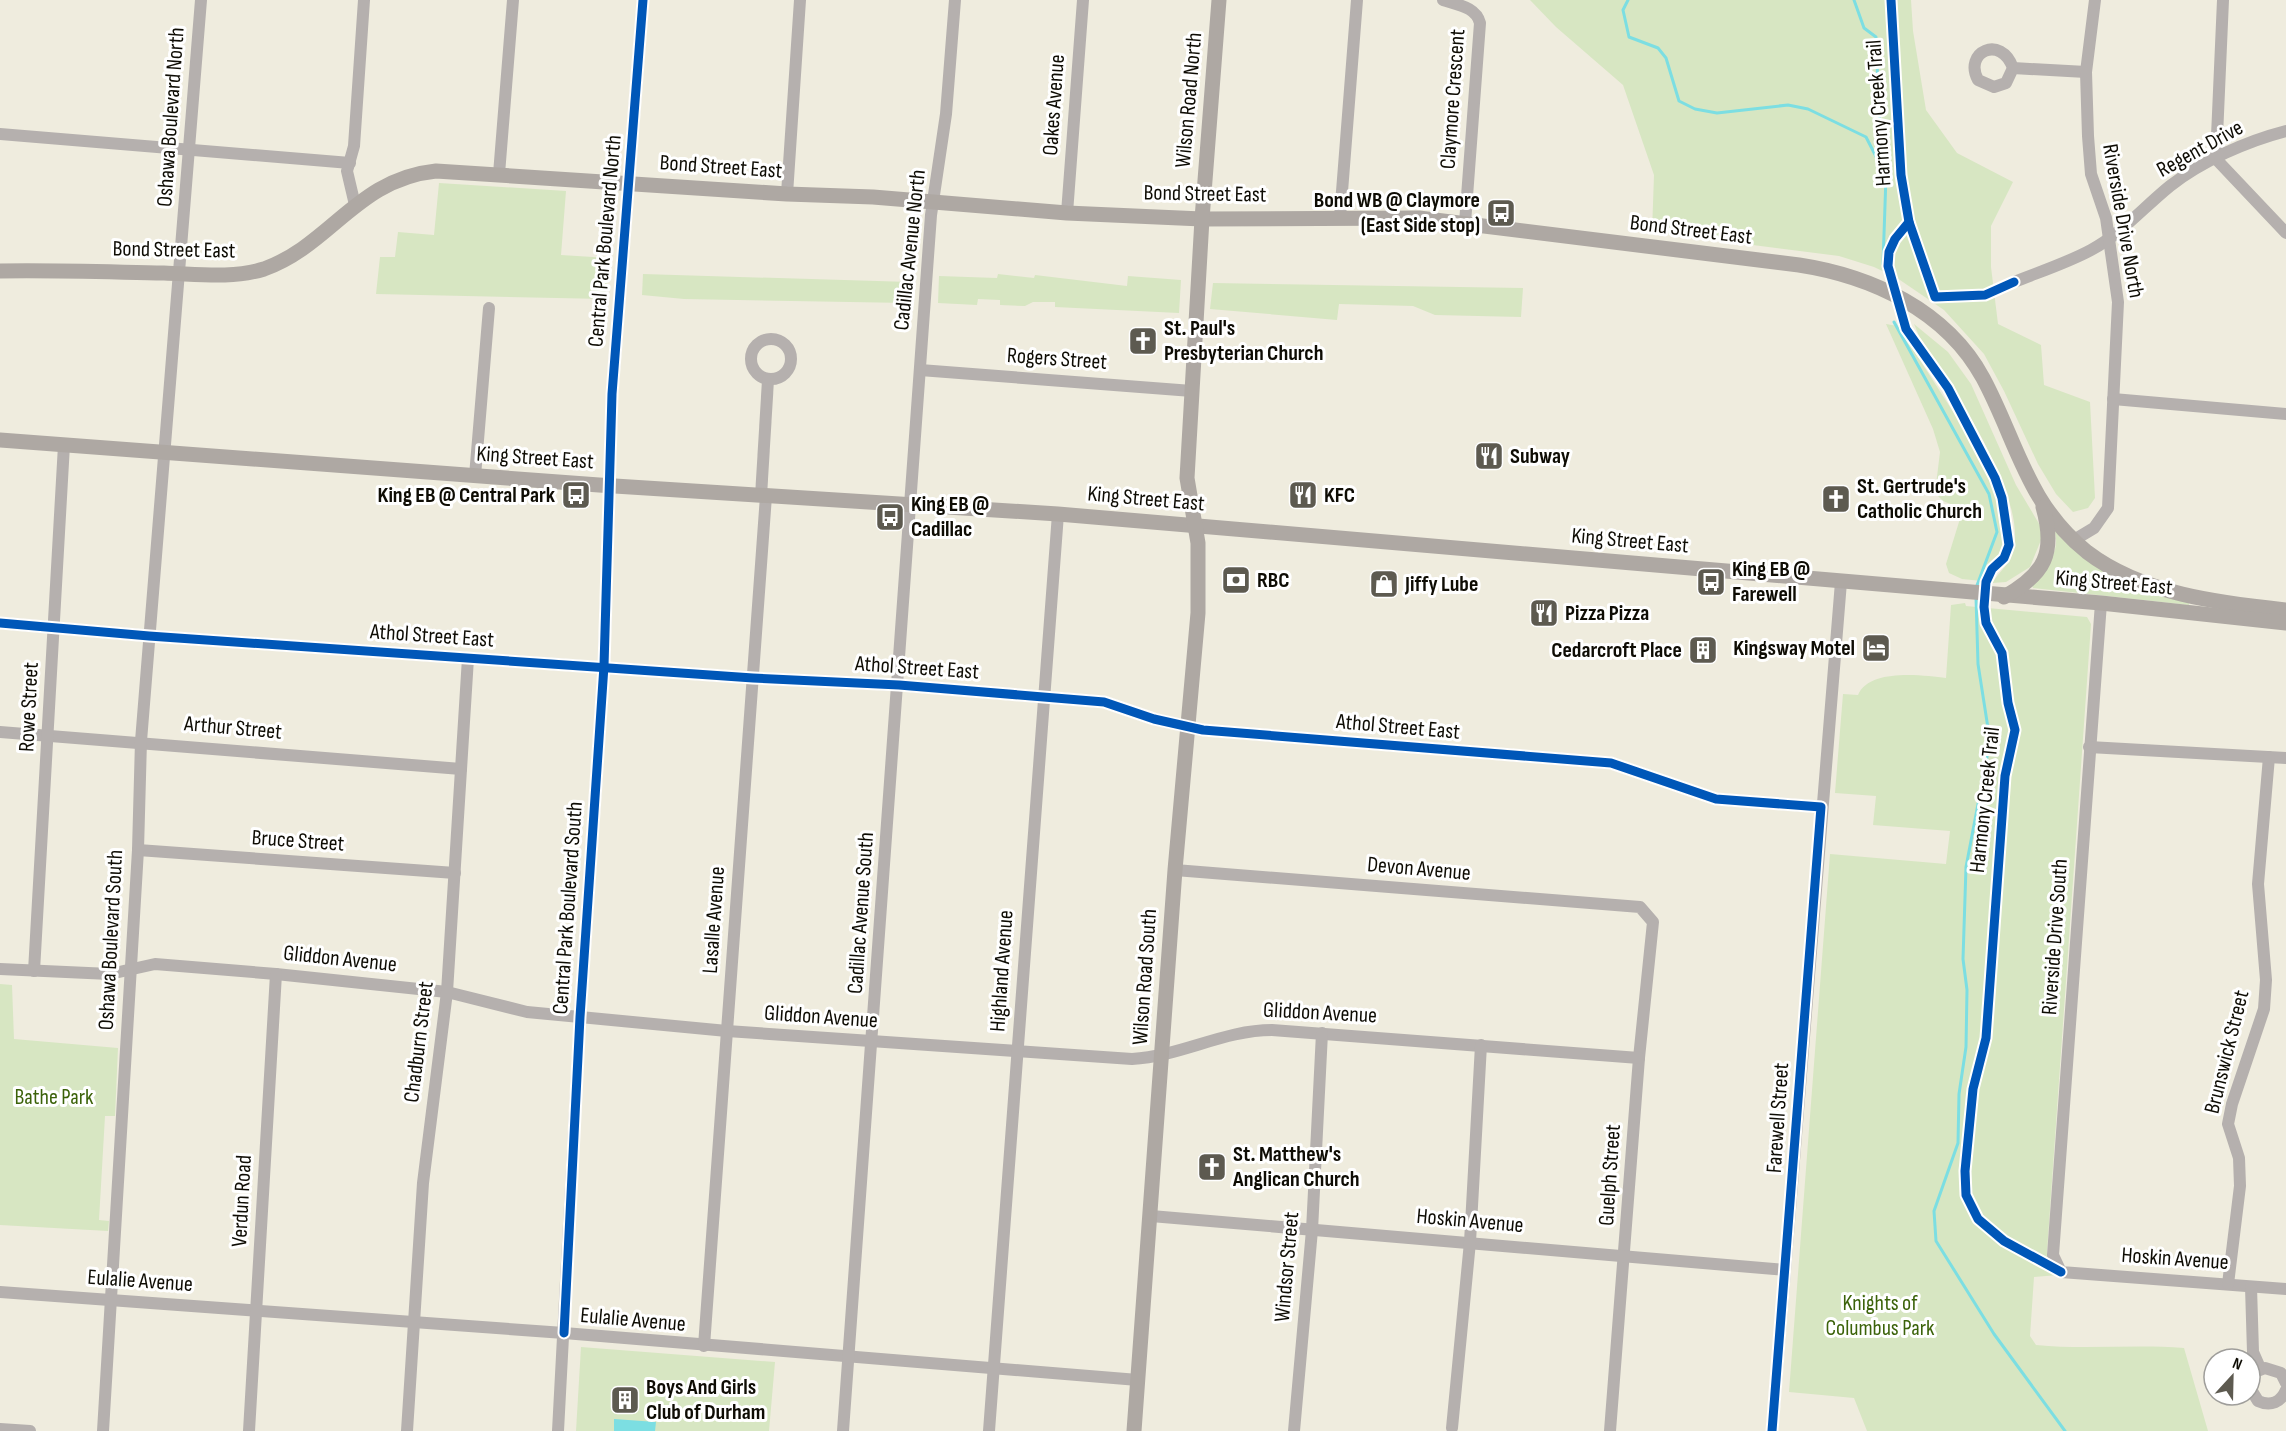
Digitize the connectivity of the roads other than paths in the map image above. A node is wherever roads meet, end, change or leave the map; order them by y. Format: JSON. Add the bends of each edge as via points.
{"nodes":[{"id":1,"x":201,"y":0,"type":"edge"},
{"id":2,"x":364,"y":0,"type":"edge"},
{"id":3,"x":513,"y":0,"type":"edge"},
{"id":4,"x":643,"y":0,"type":"edge"},
{"id":5,"x":800,"y":0,"type":"edge"},
{"id":6,"x":955,"y":0,"type":"edge"},
{"id":7,"x":1083,"y":0,"type":"edge"},
{"id":8,"x":1219,"y":0,"type":"edge"},
{"id":9,"x":1357,"y":0,"type":"edge"},
{"id":10,"x":1443,"y":0,"type":"edge"},
{"id":11,"x":2095,"y":0,"type":"edge"},
{"id":12,"x":2223,"y":0,"type":"edge"},
{"id":13,"x":2013,"y":68,"type":"dead end"},
{"id":14,"x":2086,"y":72,"type":"junction"},
{"id":15,"x":2286,"y":131,"type":"edge"},
{"id":16,"x":0,"y":134,"type":"edge"},
{"id":17,"x":189,"y":150,"type":"junction"},
{"id":18,"x":2216,"y":159,"type":"junction"},
{"id":19,"x":350,"y":163,"type":"junction"},
{"id":20,"x":499,"y":174,"type":"junction"},
{"id":21,"x":630,"y":183,"type":"junction"},
{"id":22,"x":787,"y":194,"type":"junction"},
{"id":23,"x":934,"y":202,"type":"junction"},
{"id":24,"x":355,"y":205,"type":"junction"},
{"id":25,"x":1067,"y":213,"type":"junction"},
{"id":26,"x":1340,"y":217,"type":"junction"},
{"id":27,"x":1202,"y":219,"type":"junction"},
{"id":28,"x":1465,"y":224,"type":"junction"},
{"id":29,"x":2286,"y":233,"type":"edge"},
{"id":30,"x":2108,"y":238,"type":"junction"},
{"id":31,"x":0,"y":271,"type":"edge"},
{"id":32,"x":180,"y":274,"type":"junction"},
{"id":33,"x":2014,"y":282,"type":"dead end"},
{"id":34,"x":489,"y":308,"type":"dead end"},
{"id":35,"x":920,"y":370,"type":"junction"},
{"id":36,"x":768,"y":380,"type":"dead end"},
{"id":37,"x":1192,"y":391,"type":"junction"},
{"id":38,"x":2113,"y":399,"type":"junction"},
{"id":39,"x":2286,"y":414,"type":"edge"},
{"id":40,"x":0,"y":440,"type":"edge"},
{"id":41,"x":64,"y":445,"type":"junction"},
{"id":42,"x":163,"y":452,"type":"junction"},
{"id":43,"x":475,"y":476,"type":"junction"},
{"id":44,"x":610,"y":486,"type":"junction"},
{"id":45,"x":763,"y":496,"type":"junction"},
{"id":46,"x":2042,"y":503,"type":"junction"},
{"id":47,"x":910,"y":506,"type":"junction"},
{"id":48,"x":1058,"y":514,"type":"junction"},
{"id":49,"x":1196,"y":526,"type":"junction"},
{"id":50,"x":2073,"y":540,"type":"junction"},
{"id":51,"x":1841,"y":582,"type":"junction"},
{"id":52,"x":1998,"y":596,"type":"junction"},
{"id":53,"x":2101,"y":603,"type":"junction"},
{"id":54,"x":2286,"y":610,"type":"edge"},
{"id":55,"x":0,"y":623,"type":"edge"},
{"id":56,"x":2286,"y":623,"type":"edge"},
{"id":57,"x":55,"y":627,"type":"junction"},
{"id":58,"x":149,"y":636,"type":"junction"},
{"id":59,"x":468,"y":658,"type":"junction"},
{"id":60,"x":604,"y":666,"type":"junction"},
{"id":61,"x":753,"y":678,"type":"junction"},
{"id":62,"x":899,"y":685,"type":"junction"},
{"id":63,"x":1045,"y":697,"type":"junction"},
{"id":64,"x":1188,"y":727,"type":"junction"},
{"id":65,"x":0,"y":732,"type":"edge"},
{"id":66,"x":48,"y":735,"type":"junction"},
{"id":67,"x":141,"y":741,"type":"junction"},
{"id":68,"x":2089,"y":747,"type":"junction"},
{"id":69,"x":2269,"y":757,"type":"junction"},
{"id":70,"x":2286,"y":758,"type":"edge"},
{"id":71,"x":461,"y":769,"type":"junction"},
{"id":72,"x":1821,"y":807,"type":"junction"},
{"id":73,"x":138,"y":850,"type":"junction"},
{"id":74,"x":1175,"y":870,"type":"junction"},
{"id":75,"x":455,"y":873,"type":"junction"},
{"id":76,"x":1653,"y":922,"type":"joint"},
{"id":77,"x":0,"y":969,"type":"edge"},
{"id":78,"x":130,"y":970,"type":"junction"},
{"id":79,"x":34,"y":971,"type":"junction"},
{"id":80,"x":276,"y":974,"type":"junction"},
{"id":81,"x":447,"y":992,"type":"junction"},
{"id":82,"x":580,"y":1017,"type":"junction"},
{"id":83,"x":727,"y":1031,"type":"junction"},
{"id":84,"x":1322,"y":1033,"type":"junction"},
{"id":85,"x":873,"y":1042,"type":"junction"},
{"id":86,"x":1481,"y":1045,"type":"junction"},
{"id":87,"x":1017,"y":1051,"type":"junction"},
{"id":88,"x":1161,"y":1055,"type":"junction"},
{"id":89,"x":1640,"y":1058,"type":"junction"},
{"id":90,"x":1151,"y":1216,"type":"junction"},
{"id":91,"x":1312,"y":1230,"type":"junction"},
{"id":92,"x":1470,"y":1242,"type":"junction"},
{"id":93,"x":1625,"y":1255,"type":"junction"},
{"id":94,"x":1785,"y":1270,"type":"junction"},
{"id":95,"x":2061,"y":1272,"type":"joint"},
{"id":96,"x":2228,"y":1284,"type":"junction"},
{"id":97,"x":2251,"y":1287,"type":"junction"},
{"id":98,"x":2286,"y":1289,"type":"edge"},
{"id":99,"x":0,"y":1292,"type":"edge"},
{"id":100,"x":113,"y":1300,"type":"junction"},
{"id":101,"x":257,"y":1311,"type":"junction"},
{"id":102,"x":414,"y":1323,"type":"junction"},
{"id":103,"x":564,"y":1333,"type":"junction"},
{"id":104,"x":704,"y":1346,"type":"junction"},
{"id":105,"x":2253,"y":1347,"type":"edge"},
{"id":106,"x":849,"y":1356,"type":"junction"},
{"id":107,"x":994,"y":1368,"type":"junction"},
{"id":108,"x":2262,"y":1368,"type":"edge"},
{"id":109,"x":1138,"y":1380,"type":"junction"},
{"id":110,"x":2286,"y":1383,"type":"edge"},
{"id":111,"x":2286,"y":1390,"type":"edge"},
{"id":112,"x":2262,"y":1402,"type":"edge"},
{"id":113,"x":1452,"y":1428,"type":"dead end"},
{"id":114,"x":0,"y":1429,"type":"edge"},
{"id":115,"x":30,"y":1431,"type":"edge"},
{"id":116,"x":103,"y":1431,"type":"edge"},
{"id":117,"x":249,"y":1431,"type":"edge"},
{"id":118,"x":407,"y":1431,"type":"edge"},
{"id":119,"x":558,"y":1431,"type":"edge"},
{"id":120,"x":843,"y":1431,"type":"edge"},
{"id":121,"x":989,"y":1431,"type":"edge"},
{"id":122,"x":1134,"y":1431,"type":"edge"},
{"id":123,"x":1294,"y":1431,"type":"edge"},
{"id":124,"x":1610,"y":1431,"type":"edge"},
{"id":125,"x":1772,"y":1431,"type":"edge"}],
"edges":[{"from":1,"to":17,"type":"street","name":"Oshawa Boulevard North"},
{"from":2,"to":19,"type":"street"},
{"from":3,"to":20,"type":"street"},
{"from":4,"to":21,"type":"street","name":"Central Park Boulevard North"},
{"from":5,"to":22,"type":"street"},
{"from":6,"to":23,"type":"street","name":"Cadillac Avenue North"},
{"from":7,"to":25,"type":"street","name":"Oakes Avenue"},
{"from":8,"to":27,"type":"main road","name":"Wilson Road North"},
{"from":9,"to":26,"type":"street"},
{"from":10,"to":28,"type":"street","name":"Claymore Crescent","via":[[1474,12],[1480,23]]},
{"from":11,"to":14,"type":"street","name":"Riverside Drive North"},
{"from":12,"to":18,"type":"street"},
{"from":13,"to":14,"type":"street"},
{"from":14,"to":30,"type":"street","name":"Riverside Drive North","via":[[2091,174],[2106,218]]},
{"from":15,"to":18,"type":"street","name":"Regent Drive","via":[[2265,136]]},
{"from":16,"to":17,"type":"street"},
{"from":17,"to":19,"type":"street"},
{"from":17,"to":32,"type":"street","name":"Oshawa Boulevard North"},
{"from":18,"to":29,"type":"street"},
{"from":18,"to":30,"type":"street","name":"Regent Drive","via":[[2171,185]]},
{"from":19,"to":24,"type":"street","via":[[347,178]]},
{"from":20,"to":21,"type":"main road","name":"Bond Street East"},
{"from":20,"to":24,"type":"main road","name":"Bond Street East","via":[[418,173],[390,182]]},
{"from":21,"to":22,"type":"main road","name":"Bond Street East"},
{"from":21,"to":44,"type":"street","name":"Central Park Boulevard North","via":[[612,394]]},
{"from":22,"to":23,"type":"main road","name":"Bond Street East"},
{"from":23,"to":25,"type":"main road","name":"Bond Street East"},
{"from":23,"to":35,"type":"street","name":"Cadillac Avenue North"},
{"from":24,"to":32,"type":"main road","name":"Bond Street East","via":[[272,266],[243,274]]},
{"from":25,"to":27,"type":"main road","name":"Bond Street East"},
{"from":26,"to":27,"type":"main road","name":"Bond Street East"},
{"from":26,"to":28,"type":"main road","name":"Bond Street East","via":[[1419,218]]},
{"from":27,"to":37,"type":"main road","name":"Wilson Road North"},
{"from":28,"to":46,"type":"main road","name":"Bond Street East","via":[[1832,270],[1886,290],[1933,320],[1982,376],[2018,461]]},
{"from":30,"to":33,"type":"street","name":"Regent Drive","via":[[2092,250]]},
{"from":30,"to":38,"type":"street","name":"Riverside Drive North","via":[[2118,302]]},
{"from":31,"to":32,"type":"main road","name":"Bond Street East"},
{"from":32,"to":42,"type":"street","name":"Oshawa Boulevard North"},
{"from":34,"to":43,"type":"street"},
{"from":35,"to":37,"type":"street","name":"Rogers Street"},
{"from":35,"to":47,"type":"street","name":"Cadillac Avenue North"},
{"from":36,"to":45,"type":"street","name":"Lasalle Avenue"},
{"from":37,"to":49,"type":"main road","name":"Wilson Road North","via":[[1187,478]]},
{"from":38,"to":39,"type":"street"},
{"from":38,"to":50,"type":"street","name":"Riverside Drive North","via":[[2108,508],[2094,528]]},
{"from":40,"to":41,"type":"main road","name":"King Street East"},
{"from":41,"to":42,"type":"main road","name":"King Street East"},
{"from":41,"to":57,"type":"street","name":"Rowe Street"},
{"from":42,"to":43,"type":"main road","name":"King Street East"},
{"from":42,"to":58,"type":"street","name":"Oshawa Boulevard South"},
{"from":43,"to":44,"type":"main road","name":"King Street East"},
{"from":44,"to":45,"type":"main road","name":"King Street East"},
{"from":44,"to":60,"type":"street","name":"Central Park Boulevard South"},
{"from":45,"to":47,"type":"main road","name":"King Street East"},
{"from":45,"to":61,"type":"street","name":"Lasalle Avenue"},
{"from":46,"to":50,"type":"main road","name":"Bond Street East"},
{"from":46,"to":52,"type":"main road","via":[[2049,530],[2045,555],[2028,584]]},
{"from":47,"to":48,"type":"main road","name":"King Street East"},
{"from":47,"to":62,"type":"street","name":"Cadillac Avenue South"},
{"from":48,"to":49,"type":"main road","name":"King Street East"},
{"from":48,"to":63,"type":"street","name":"Highland Avenue"},
{"from":49,"to":51,"type":"main road","name":"King Street East"},
{"from":49,"to":64,"type":"main road","name":"Wilson Road South","via":[[1199,598]]},
{"from":50,"to":54,"type":"main road","name":"Bond Street East","via":[[2098,559],[2179,594]]},
{"from":51,"to":52,"type":"main road","name":"King Street East"},
{"from":51,"to":72,"type":"street","name":"Farewell Street"},
{"from":52,"to":53,"type":"main road","name":"King Street East"},
{"from":53,"to":56,"type":"main road","name":"King Street East"},
{"from":53,"to":68,"type":"street","name":"Riverside Drive South"},
{"from":55,"to":57,"type":"street","name":"Athol Street East"},
{"from":57,"to":58,"type":"street","name":"Athol Street East"},
{"from":57,"to":66,"type":"street","name":"Rowe Street"},
{"from":58,"to":59,"type":"street","name":"Athol Street East"},
{"from":58,"to":67,"type":"street","name":"Oshawa Boulevard South"},
{"from":59,"to":60,"type":"street","name":"Athol Street East"},
{"from":59,"to":71,"type":"street","name":"Chadburn Street"},
{"from":60,"to":61,"type":"street","name":"Athol Street East"},
{"from":60,"to":82,"type":"street","name":"Central Park Boulevard South"},
{"from":61,"to":62,"type":"street","name":"Athol Street East"},
{"from":61,"to":83,"type":"street","name":"Lasalle Avenue"},
{"from":62,"to":63,"type":"street","name":"Athol Street East"},
{"from":62,"to":85,"type":"street","name":"Cadillac Avenue South"},
{"from":63,"to":64,"type":"street","name":"Athol Street East","via":[[1104,702]]},
{"from":63,"to":87,"type":"street","name":"Highland Avenue"},
{"from":64,"to":72,"type":"street","name":"Athol Street East","via":[[1611,763],[1716,799]]},
{"from":64,"to":74,"type":"main road","name":"Wilson Road South"},
{"from":65,"to":66,"type":"street","name":"Arthur Street"},
{"from":66,"to":67,"type":"street","name":"Arthur Street"},
{"from":66,"to":79,"type":"street","name":"Rowe Street"},
{"from":67,"to":71,"type":"street","name":"Arthur Street"},
{"from":67,"to":73,"type":"street","name":"Oshawa Boulevard South"},
{"from":68,"to":69,"type":"street"},
{"from":68,"to":95,"type":"street","name":"Riverside Drive South","via":[[2053,1255]]},
{"from":69,"to":70,"type":"street"},
{"from":69,"to":96,"type":"street","name":"Brunswick Street","via":[[2258,884],[2266,980],[2264,1010],[2228,1124],[2239,1158],[2240,1186]]},
{"from":71,"to":75,"type":"street","name":"Chadburn Street"},
{"from":72,"to":94,"type":"street","name":"Farewell Street"},
{"from":73,"to":75,"type":"street","name":"Bruce Street"},
{"from":73,"to":78,"type":"street","name":"Oshawa Boulevard South"},
{"from":74,"to":76,"type":"street","name":"Devon Avenue","via":[[1640,907]]},
{"from":74,"to":88,"type":"main road","name":"Wilson Road South"},
{"from":75,"to":81,"type":"street","name":"Chadburn Street"},
{"from":76,"to":89,"type":"street","name":"Guelph Street"},
{"from":77,"to":79,"type":"street","name":"Gliddon Avenue"},
{"from":78,"to":79,"type":"street","name":"Gliddon Avenue","via":[[110,975]]},
{"from":78,"to":80,"type":"street","name":"Gliddon Avenue","via":[[155,964]]},
{"from":78,"to":100,"type":"street","name":"Oshawa Boulevard South"},
{"from":80,"to":81,"type":"street","name":"Gliddon Avenue"},
{"from":80,"to":101,"type":"street","name":"Verdun Road"},
{"from":81,"to":82,"type":"street","name":"Gliddon Avenue","via":[[526,1012]]},
{"from":81,"to":102,"type":"street","name":"Chadburn Street","via":[[423,1183]]},
{"from":82,"to":83,"type":"street","name":"Gliddon Avenue"},
{"from":82,"to":103,"type":"street","name":"Central Park Boulevard South"},
{"from":83,"to":85,"type":"street","name":"Gliddon Avenue"},
{"from":83,"to":104,"type":"street","name":"Lasalle Avenue"},
{"from":84,"to":86,"type":"street","name":"Gliddon Avenue"},
{"from":84,"to":88,"type":"street","name":"Gliddon Avenue","via":[[1254,1030]]},
{"from":84,"to":91,"type":"street","name":"Windsor Street"},
{"from":85,"to":87,"type":"street","name":"Gliddon Avenue"},
{"from":85,"to":106,"type":"street","name":"Cadillac Avenue South"},
{"from":86,"to":89,"type":"street","name":"Gliddon Avenue"},
{"from":86,"to":92,"type":"street"},
{"from":87,"to":88,"type":"street","name":"Gliddon Avenue","via":[[1132,1059]]},
{"from":87,"to":107,"type":"street","name":"Highland Avenue"},
{"from":88,"to":90,"type":"main road","name":"Wilson Road South"},
{"from":89,"to":93,"type":"street","name":"Guelph Street"},
{"from":90,"to":91,"type":"street","name":"Hoskin Avenue"},
{"from":90,"to":109,"type":"main road","name":"Wilson Road South"},
{"from":91,"to":92,"type":"street","name":"Hoskin Avenue"},
{"from":91,"to":123,"type":"street","name":"Windsor Street"},
{"from":92,"to":93,"type":"street","name":"Hoskin Avenue"},
{"from":92,"to":113,"type":"street"},
{"from":93,"to":94,"type":"street","name":"Hoskin Avenue"},
{"from":93,"to":124,"type":"street","name":"Guelph Street"},
{"from":94,"to":125,"type":"street","name":"Farewell Street"},
{"from":95,"to":96,"type":"street","name":"Hoskin Avenue"},
{"from":96,"to":97,"type":"street","name":"Hoskin Avenue"},
{"from":97,"to":98,"type":"street","name":"Hoskin Avenue"},
{"from":97,"to":105,"type":"street"},
{"from":99,"to":100,"type":"street","name":"Eulalie Avenue"},
{"from":100,"to":101,"type":"street","name":"Eulalie Avenue"},
{"from":100,"to":116,"type":"street","name":"Oshawa Boulevard South"},
{"from":101,"to":102,"type":"street","name":"Eulalie Avenue"},
{"from":101,"to":117,"type":"street","name":"Verdun Road"},
{"from":102,"to":103,"type":"street","name":"Eulalie Avenue"},
{"from":102,"to":118,"type":"street","name":"Chadburn Street"},
{"from":103,"to":104,"type":"street","name":"Eulalie Avenue"},
{"from":103,"to":119,"type":"street","name":"Central Park Boulevard South"},
{"from":104,"to":106,"type":"street","name":"Eulalie Avenue"},
{"from":106,"to":107,"type":"street","name":"Eulalie Avenue"},
{"from":106,"to":120,"type":"street","name":"Cadillac Avenue South"},
{"from":107,"to":109,"type":"street","name":"Eulalie Avenue"},
{"from":107,"to":121,"type":"street","name":"Highland Avenue"},
{"from":108,"to":110,"type":"street","via":[[2276,1369]]},
{"from":109,"to":122,"type":"main road","name":"Wilson Road South"},
{"from":111,"to":112,"type":"street","via":[[2280,1400]]},
{"from":114,"to":115,"type":"street"}]}
